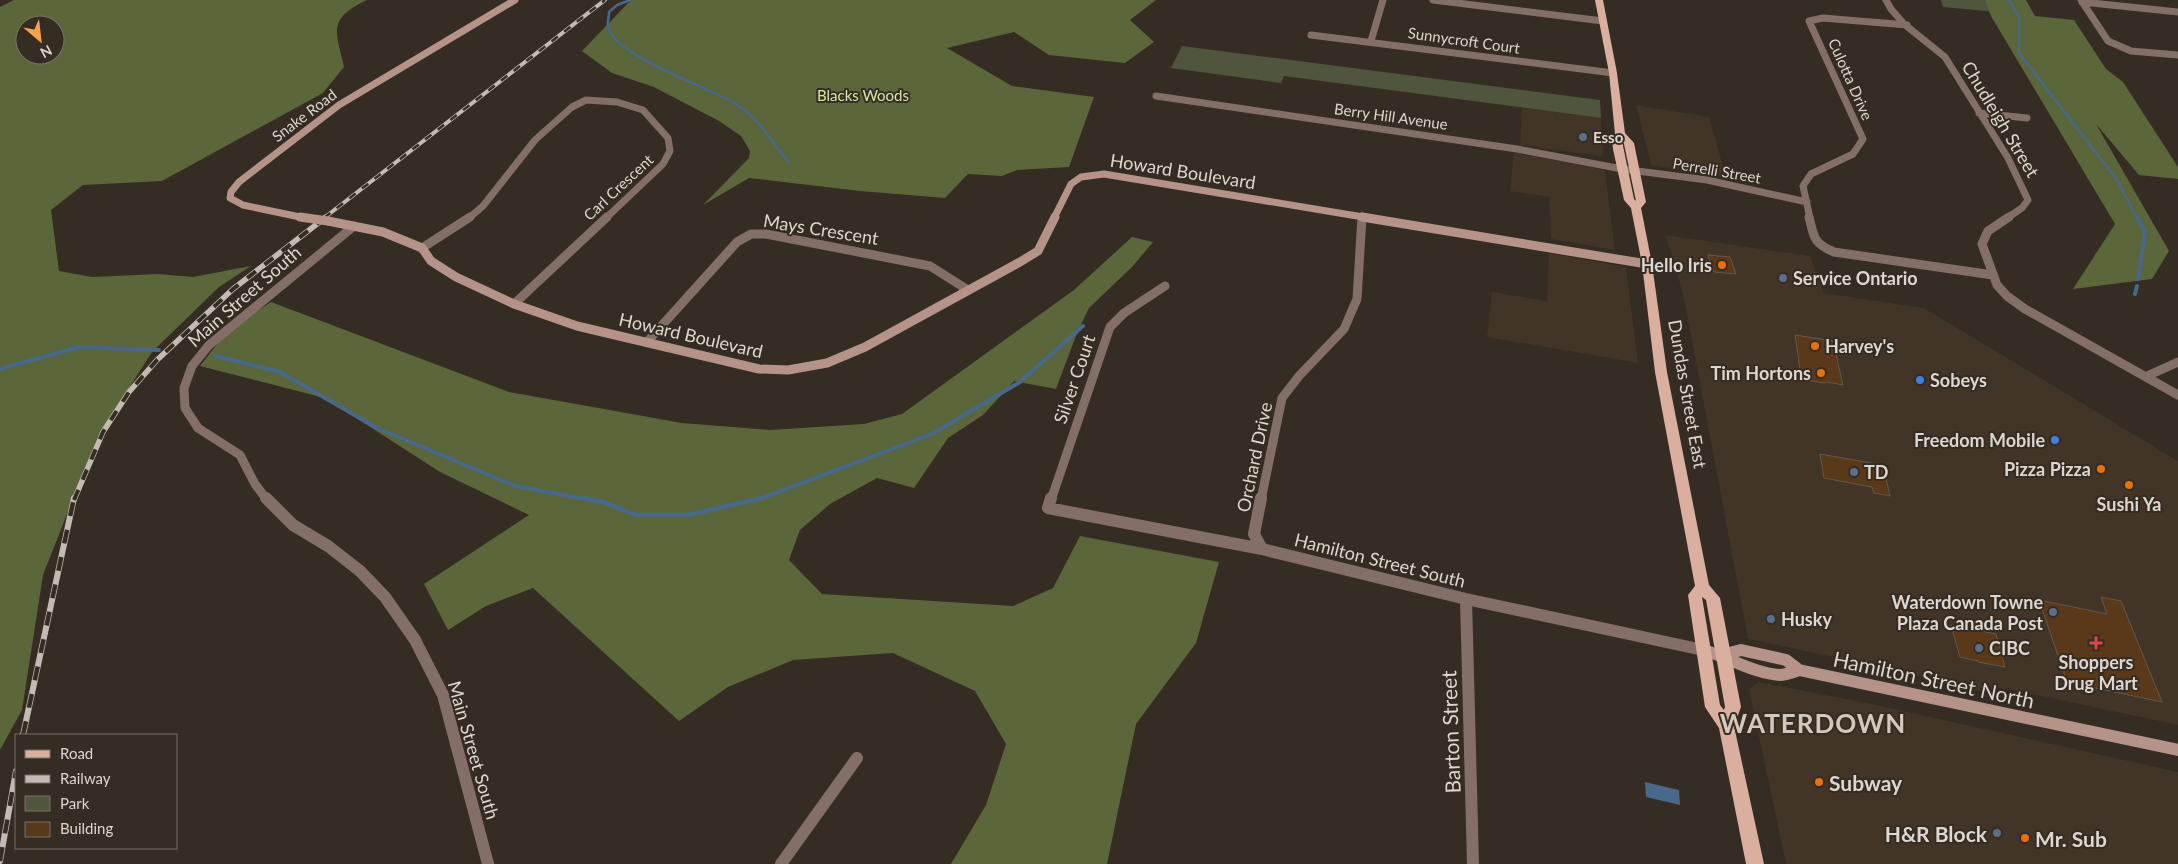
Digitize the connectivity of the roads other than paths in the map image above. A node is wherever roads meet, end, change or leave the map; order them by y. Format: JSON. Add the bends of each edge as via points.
{"nodes":[{"id":1,"x":515,"y":0,"type":"edge"},
{"id":2,"x":1383,"y":0,"type":"edge"},
{"id":3,"x":1433,"y":0,"type":"edge"},
{"id":4,"x":1599,"y":0,"type":"edge"},
{"id":5,"x":1886,"y":0,"type":"edge"},
{"id":6,"x":2082,"y":1,"type":"edge"},
{"id":7,"x":1475,"y":3,"type":"edge"},
{"id":8,"x":2178,"y":12,"type":"edge"},
{"id":9,"x":1603,"y":21,"type":"junction"},
{"id":10,"x":1907,"y":25,"type":"junction"},
{"id":11,"x":1311,"y":35,"type":"dead end"},
{"id":12,"x":1371,"y":41,"type":"junction"},
{"id":13,"x":2178,"y":55,"type":"edge"},
{"id":14,"x":1613,"y":73,"type":"junction"},
{"id":15,"x":1156,"y":96,"type":"dead end"},
{"id":16,"x":1979,"y":113,"type":"junction"},
{"id":17,"x":2027,"y":118,"type":"dead end"},
{"id":18,"x":1620,"y":134,"type":"junction"},
{"id":19,"x":1622,"y":169,"type":"junction"},
{"id":20,"x":1635,"y":171,"type":"junction"},
{"id":21,"x":1807,"y":202,"type":"junction"},
{"id":22,"x":1636,"y":207,"type":"junction"},
{"id":23,"x":1362,"y":216,"type":"junction"},
{"id":24,"x":354,"y":226,"type":"junction"},
{"id":25,"x":422,"y":248,"type":"junction"},
{"id":26,"x":1648,"y":264,"type":"junction"},
{"id":27,"x":1993,"y":276,"type":"junction"},
{"id":28,"x":1164,"y":286,"type":"dead end"},
{"id":29,"x":968,"y":290,"type":"junction"},
{"id":30,"x":514,"y":304,"type":"junction"},
{"id":31,"x":646,"y":342,"type":"junction"},
{"id":32,"x":2178,"y":362,"type":"edge"},
{"id":33,"x":2147,"y":376,"type":"junction"},
{"id":34,"x":2178,"y":395,"type":"edge"},
{"id":35,"x":1048,"y":508,"type":"joint"},
{"id":36,"x":1262,"y":549,"type":"junction"},
{"id":37,"x":1702,"y":588,"type":"junction"},
{"id":38,"x":1466,"y":599,"type":"junction"},
{"id":39,"x":1703,"y":650,"type":"junction"},
{"id":40,"x":1722,"y":654,"type":"junction"},
{"id":41,"x":1726,"y":726,"type":"junction"},
{"id":42,"x":2178,"y":750,"type":"edge"},
{"id":43,"x":857,"y":758,"type":"dead end"},
{"id":44,"x":488,"y":864,"type":"edge"},
{"id":45,"x":781,"y":864,"type":"edge"},
{"id":46,"x":1473,"y":864,"type":"edge"},
{"id":47,"x":1755,"y":864,"type":"edge"}],
"edges":[{"from":1,"to":24,"type":"street","name":"Snake Road","bridge":true,"via":[[339,105],[239,182],[231,192],[230,198],[243,205]]},
{"from":2,"to":12,"type":"street"},
{"from":3,"to":7,"type":"street"},
{"from":4,"to":9,"type":"main road","name":"Dundas Street East"},
{"from":5,"to":10,"type":"street","name":"Chudleigh Street","via":[[1891,10]]},
{"from":6,"to":8,"type":"street"},
{"from":6,"to":13,"type":"street","via":[[2108,41],[2131,50]]},
{"from":7,"to":9,"type":"street"},
{"from":9,"to":14,"type":"main road","name":"Dundas Street East"},
{"from":10,"to":16,"type":"street","name":"Chudleigh Street","via":[[1945,57]]},
{"from":10,"to":21,"type":"street","name":"Culotta Drive","via":[[1823,18],[1809,21],[1863,139],[1853,154],[1811,174],[1803,186]]},
{"from":11,"to":12,"type":"street","name":"Sunnycroft Court"},
{"from":12,"to":14,"type":"street","name":"Sunnycroft Court"},
{"from":14,"to":18,"type":"main road","name":"Dundas Street East"},
{"from":15,"to":19,"type":"street","name":"Berry Hill Avenue","via":[[1517,149]]},
{"from":16,"to":17,"type":"street"},
{"from":16,"to":27,"type":"street","name":"Chudleigh Street","via":[[2008,158],[2028,200],[2022,208],[1988,231],[1982,244]]},
{"from":18,"to":19,"type":"main road","name":"Dundas Street East","via":[[1617,142]]},
{"from":18,"to":20,"type":"main road","name":"Dundas Street East","via":[[1629,143]]},
{"from":19,"to":20,"type":"street","name":"Perrelli Street"},
{"from":19,"to":22,"type":"main road","name":"Dundas Street East","via":[[1629,200]]},
{"from":20,"to":21,"type":"street","name":"Perrelli Street","via":[[1707,180]]},
{"from":20,"to":22,"type":"main road","name":"Dundas Street East","via":[[1641,202]]},
{"from":21,"to":27,"type":"street","name":"Culotta Drive","via":[[1814,239],[1834,252]]},
{"from":22,"to":26,"type":"main road","name":"Dundas Street East"},
{"from":23,"to":26,"type":"street","name":"Howard Boulevard"},
{"from":23,"to":29,"type":"street","name":"Howard Boulevard","via":[[1104,174],[1081,177],[1071,184],[1038,251]]},
{"from":23,"to":36,"type":"street","name":"Orchard Drive","via":[[1357,299],[1344,329],[1282,398],[1254,534]]},
{"from":24,"to":25,"type":"street","name":"Snake Road","via":[[384,232]]},
{"from":24,"to":44,"type":"street","name":"Main Street South","via":[[209,345],[192,366],[184,388],[185,408],[198,428],[240,455],[255,484],[293,525],[360,571],[385,597],[415,640],[443,695]]},
{"from":25,"to":30,"type":"street","name":"Howard Boulevard","via":[[431,262]]},
{"from":25,"to":30,"type":"street","name":"Carl Crescent","via":[[483,206],[535,140],[572,107],[586,100],[617,102],[643,110],[668,138],[670,151],[663,164]]},
{"from":26,"to":37,"type":"main road","name":"Dundas Street East","via":[[1661,372]]},
{"from":27,"to":33,"type":"street","name":"Chudleigh Street","via":[[1997,286],[2025,309]]},
{"from":28,"to":35,"type":"street","name":"Silver Court","via":[[1124,313],[1110,327]]},
{"from":29,"to":31,"type":"street","name":"Howard Boulevard","via":[[865,347],[827,363],[788,370],[759,370]]},
{"from":29,"to":31,"type":"street","name":"Mays Crescent","via":[[930,266],[766,234],[751,234],[737,242]]},
{"from":30,"to":31,"type":"street","name":"Howard Boulevard","via":[[577,326]]},
{"from":32,"to":33,"type":"street"},
{"from":33,"to":34,"type":"street","name":"Chudleigh Street"},
{"from":35,"to":36,"type":"street","name":"Hamilton Street South"},
{"from":36,"to":38,"type":"street","name":"Hamilton Street South"},
{"from":37,"to":39,"type":"main road","name":"Dundas Street East","via":[[1695,595]]},
{"from":37,"to":40,"type":"main road","name":"Dundas Street East","via":[[1713,598]]},
{"from":38,"to":39,"type":"street","name":"Hamilton Street South"},
{"from":38,"to":46,"type":"street","name":"Barton Street"},
{"from":39,"to":40,"type":"street","name":"Hamilton Street North"},
{"from":39,"to":41,"type":"main road","name":"Dundas Street East","via":[[1713,707]]},
{"from":40,"to":41,"type":"main road","name":"Dundas Street East","via":[[1733,707]]},
{"from":40,"to":42,"type":"street","name":"Hamilton Street North","via":[[1744,667],[1782,675],[1799,670]]},
{"from":41,"to":47,"type":"main road","name":"Dundas Street East"},
{"from":43,"to":45,"type":"street"}]}
